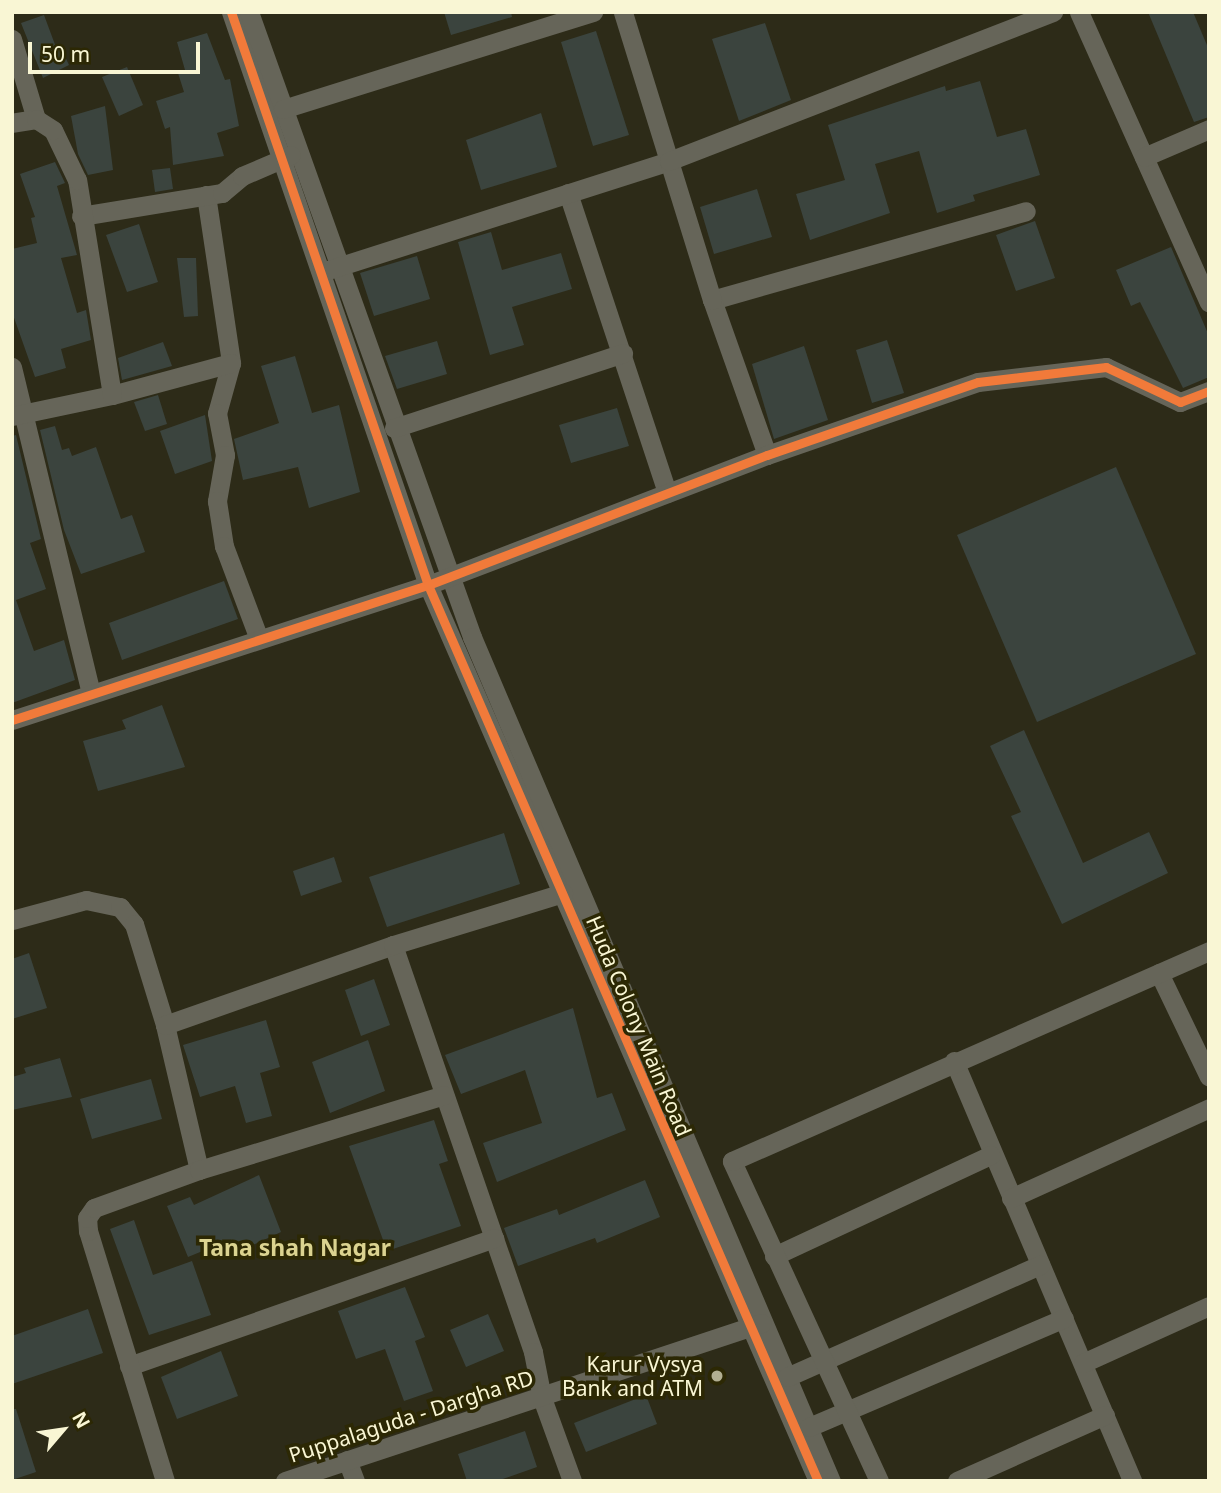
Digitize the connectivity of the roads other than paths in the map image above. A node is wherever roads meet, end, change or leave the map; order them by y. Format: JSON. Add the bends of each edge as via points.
{"nodes":[{"id":1,"x":230,"y":12,"type":"edge"},
{"id":2,"x":249,"y":12,"type":"edge"},
{"id":3,"x":593,"y":12,"type":"edge"},
{"id":4,"x":623,"y":12,"type":"edge"},
{"id":5,"x":1053,"y":12,"type":"edge"},
{"id":6,"x":1079,"y":12,"type":"edge"},
{"id":7,"x":12,"y":39,"type":"edge"},
{"id":8,"x":283,"y":109,"type":"junction"},
{"id":9,"x":36,"y":119,"type":"junction"},
{"id":10,"x":12,"y":123,"type":"edge"},
{"id":11,"x":1209,"y":129,"type":"edge"},
{"id":12,"x":290,"y":155,"type":"junction"},
{"id":13,"x":1144,"y":157,"type":"junction"},
{"id":14,"x":668,"y":161,"type":"junction"},
{"id":15,"x":568,"y":193,"type":"junction"},
{"id":16,"x":206,"y":195,"type":"junction"},
{"id":17,"x":1026,"y":211,"type":"dead end"},
{"id":18,"x":81,"y":216,"type":"junction"},
{"id":19,"x":1201,"y":267,"type":"edge"},
{"id":20,"x":331,"y":269,"type":"junction"},
{"id":21,"x":712,"y":300,"type":"junction"},
{"id":22,"x":1209,"y":302,"type":"edge"},
{"id":23,"x":623,"y":353,"type":"junction"},
{"id":24,"x":230,"y":363,"type":"junction"},
{"id":25,"x":12,"y":367,"type":"edge"},
{"id":26,"x":1209,"y":391,"type":"edge"},
{"id":27,"x":112,"y":395,"type":"junction"},
{"id":28,"x":16,"y":416,"type":"edge"},
{"id":29,"x":394,"y":428,"type":"junction"},
{"id":30,"x":767,"y":455,"type":"junction"},
{"id":31,"x":667,"y":493,"type":"junction"},
{"id":32,"x":449,"y":577,"type":"junction"},
{"id":33,"x":428,"y":586,"type":"junction"},
{"id":34,"x":259,"y":639,"type":"junction"},
{"id":35,"x":91,"y":693,"type":"junction"},
{"id":36,"x":12,"y":720,"type":"edge"},
{"id":37,"x":563,"y":893,"type":"junction"},
{"id":38,"x":12,"y":920,"type":"edge"},
{"id":39,"x":393,"y":945,"type":"junction"},
{"id":40,"x":1209,"y":951,"type":"edge"},
{"id":41,"x":1159,"y":974,"type":"junction"},
{"id":42,"x":165,"y":1025,"type":"junction"},
{"id":43,"x":954,"y":1061,"type":"junction"},
{"id":44,"x":1209,"y":1077,"type":"edge"},
{"id":45,"x":444,"y":1096,"type":"junction"},
{"id":46,"x":1209,"y":1108,"type":"edge"},
{"id":47,"x":991,"y":1155,"type":"junction"},
{"id":48,"x":199,"y":1170,"type":"junction"},
{"id":49,"x":1011,"y":1198,"type":"junction"},
{"id":50,"x":494,"y":1238,"type":"junction"},
{"id":51,"x":774,"y":1255,"type":"junction"},
{"id":52,"x":1040,"y":1265,"type":"junction"},
{"id":53,"x":1209,"y":1306,"type":"edge"},
{"id":54,"x":1064,"y":1318,"type":"junction"},
{"id":55,"x":756,"y":1326,"type":"junction"},
{"id":56,"x":824,"y":1360,"type":"junction"},
{"id":57,"x":1083,"y":1363,"type":"junction"},
{"id":58,"x":130,"y":1366,"type":"junction"},
{"id":59,"x":787,"y":1377,"type":"junction"},
{"id":60,"x":542,"y":1398,"type":"junction"},
{"id":61,"x":847,"y":1409,"type":"junction"},
{"id":62,"x":1105,"y":1415,"type":"junction"},
{"id":63,"x":809,"y":1427,"type":"junction"},
{"id":64,"x":347,"y":1460,"type":"junction"},
{"id":65,"x":165,"y":1481,"type":"edge"},
{"id":66,"x":285,"y":1481,"type":"edge"},
{"id":67,"x":355,"y":1481,"type":"edge"},
{"id":68,"x":572,"y":1481,"type":"edge"},
{"id":69,"x":818,"y":1481,"type":"edge"},
{"id":70,"x":831,"y":1481,"type":"edge"},
{"id":71,"x":879,"y":1481,"type":"edge"},
{"id":72,"x":957,"y":1481,"type":"edge"},
{"id":73,"x":1132,"y":1481,"type":"edge"}],
"edges":[{"from":1,"to":12,"type":"street"},
{"from":2,"to":8,"type":"street"},
{"from":3,"to":8,"type":"street"},
{"from":4,"to":14,"type":"street"},
{"from":5,"to":14,"type":"street"},
{"from":6,"to":13,"type":"street"},
{"from":7,"to":9,"type":"street"},
{"from":8,"to":12,"type":"street"},
{"from":9,"to":10,"type":"street"},
{"from":9,"to":18,"type":"street","via":[[53,130],[69,155]]},
{"from":11,"to":13,"type":"street"},
{"from":12,"to":16,"type":"street","via":[[242,176],[222,192]]},
{"from":12,"to":20,"type":"street"},
{"from":13,"to":19,"type":"street"},
{"from":14,"to":15,"type":"street"},
{"from":14,"to":21,"type":"street"},
{"from":15,"to":20,"type":"street"},
{"from":15,"to":23,"type":"street"},
{"from":16,"to":18,"type":"street"},
{"from":16,"to":24,"type":"street"},
{"from":17,"to":21,"type":"street"},
{"from":18,"to":27,"type":"street"},
{"from":19,"to":22,"type":"street"},
{"from":20,"to":29,"type":"street"},
{"from":20,"to":33,"type":"street","name":"Huda Colony Main Road"},
{"from":21,"to":30,"type":"street"},
{"from":23,"to":29,"type":"street"},
{"from":23,"to":31,"type":"street"},
{"from":24,"to":27,"type":"street"},
{"from":24,"to":34,"type":"street","via":[[216,413],[225,455],[217,501],[224,546]]},
{"from":25,"to":28,"type":"street"},
{"from":26,"to":30,"type":"street","via":[[1180,402],[1105,367],[978,382]]},
{"from":27,"to":28,"type":"street"},
{"from":28,"to":35,"type":"street"},
{"from":29,"to":32,"type":"street"},
{"from":30,"to":31,"type":"street"},
{"from":31,"to":32,"type":"street"},
{"from":32,"to":33,"type":"street"},
{"from":32,"to":55,"type":"street"},
{"from":33,"to":34,"type":"street"},
{"from":33,"to":37,"type":"street","name":"Huda Colony Main Road"},
{"from":34,"to":35,"type":"street"},
{"from":35,"to":36,"type":"street"},
{"from":37,"to":39,"type":"street"},
{"from":37,"to":55,"type":"street","name":"Huda Colony Main Road"},
{"from":38,"to":42,"type":"street","via":[[86,900],[120,907],[134,924]]},
{"from":39,"to":42,"type":"street"},
{"from":39,"to":45,"type":"street"},
{"from":40,"to":41,"type":"street"},
{"from":41,"to":43,"type":"street"},
{"from":41,"to":44,"type":"street"},
{"from":42,"to":48,"type":"street"},
{"from":43,"to":47,"type":"street"},
{"from":43,"to":51,"type":"street","via":[[732,1161]]},
{"from":45,"to":48,"type":"street"},
{"from":45,"to":50,"type":"street"},
{"from":46,"to":49,"type":"street"},
{"from":47,"to":49,"type":"street"},
{"from":47,"to":51,"type":"street"},
{"from":48,"to":58,"type":"street","via":[[102,1202],[87,1218]]},
{"from":49,"to":52,"type":"street"},
{"from":50,"to":58,"type":"street"},
{"from":50,"to":60,"type":"street","via":[[533,1352]]},
{"from":51,"to":56,"type":"street"},
{"from":52,"to":54,"type":"street"},
{"from":52,"to":56,"type":"street"},
{"from":53,"to":57,"type":"street"},
{"from":54,"to":57,"type":"street"},
{"from":54,"to":61,"type":"street"},
{"from":55,"to":59,"type":"street"},
{"from":55,"to":60,"type":"street","name":"Puppalaguda - Dargha RD"},
{"from":55,"to":69,"type":"street","name":"Huda Colony Main Road"},
{"from":56,"to":59,"type":"street"},
{"from":56,"to":61,"type":"street"},
{"from":57,"to":62,"type":"street"},
{"from":58,"to":65,"type":"street"},
{"from":59,"to":63,"type":"street"},
{"from":60,"to":64,"type":"street","name":"Puppalaguda - Dargha RD"},
{"from":60,"to":68,"type":"street"},
{"from":61,"to":63,"type":"street"},
{"from":61,"to":71,"type":"street"},
{"from":62,"to":72,"type":"street"},
{"from":62,"to":73,"type":"street"},
{"from":63,"to":70,"type":"street"},
{"from":64,"to":66,"type":"street","name":"Puppalaguda - Dargha RD"},
{"from":64,"to":67,"type":"street"}]}
